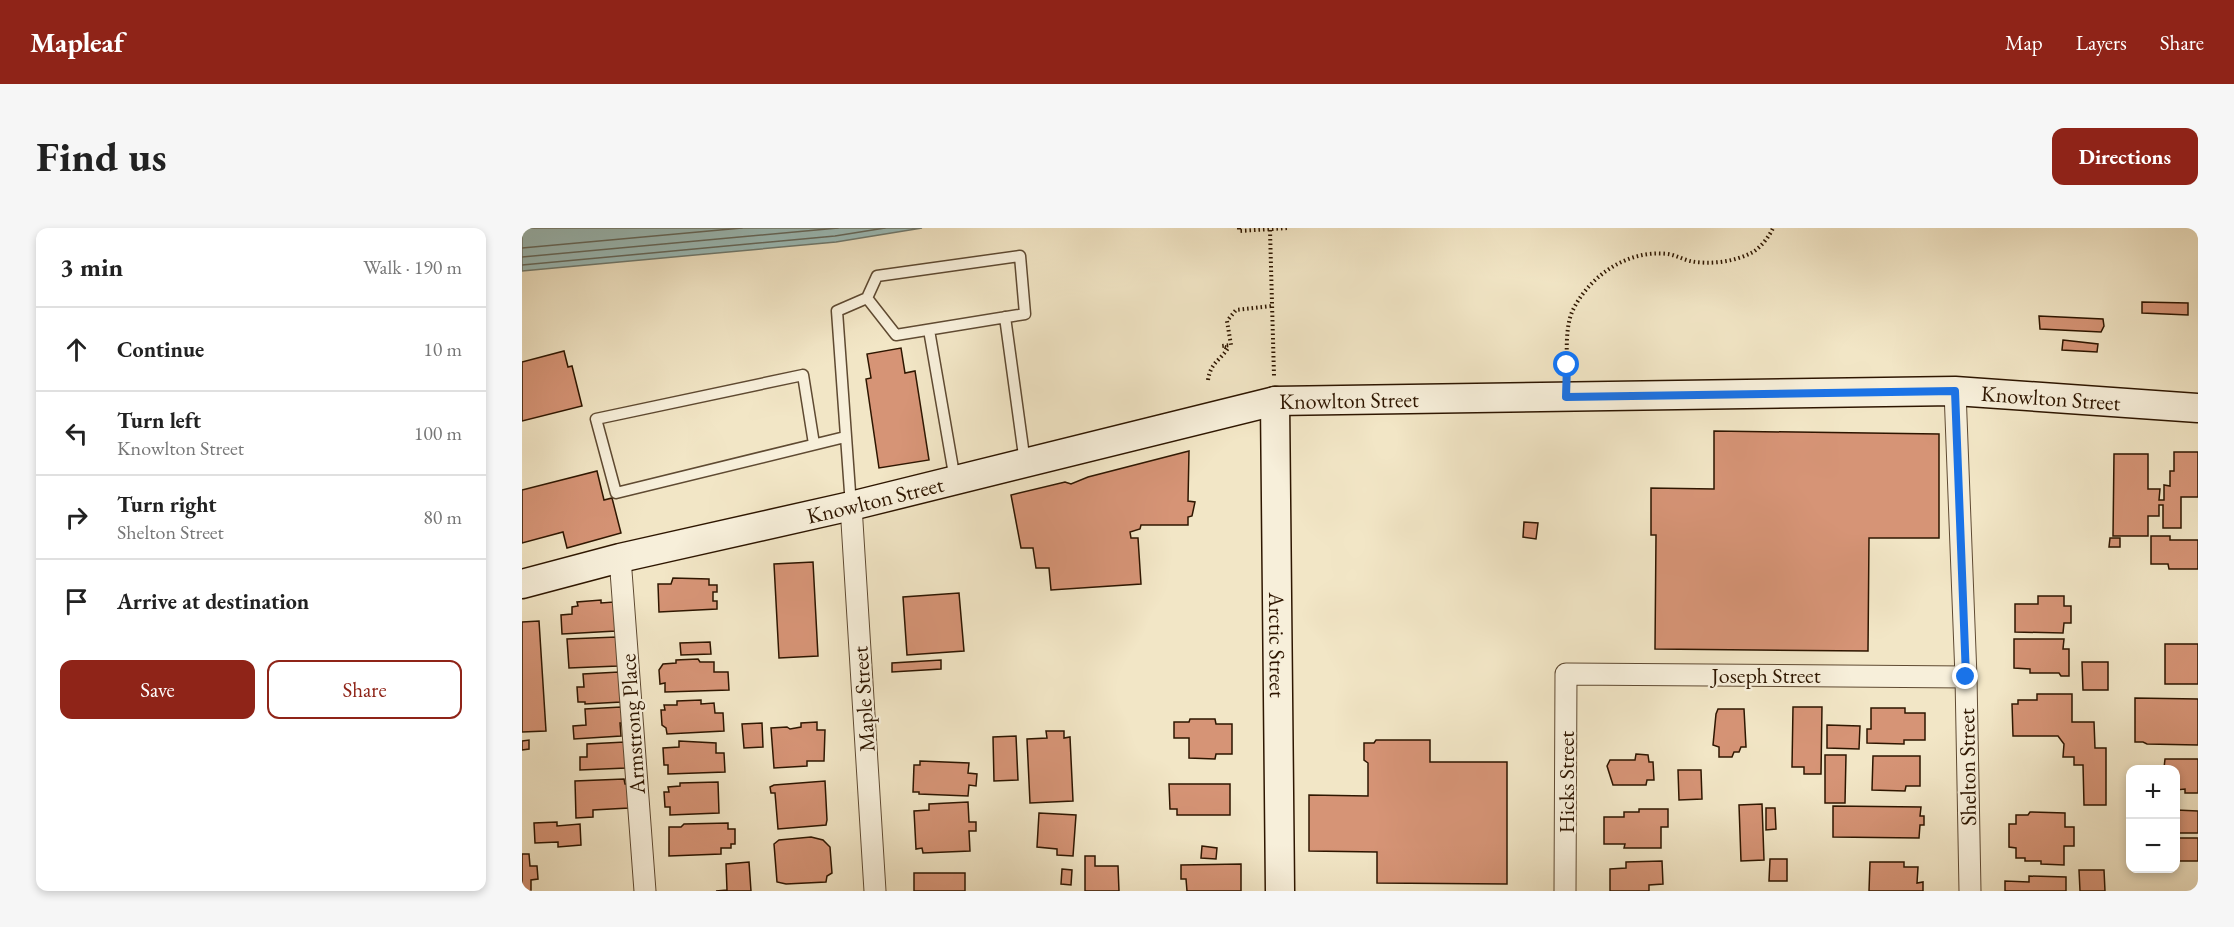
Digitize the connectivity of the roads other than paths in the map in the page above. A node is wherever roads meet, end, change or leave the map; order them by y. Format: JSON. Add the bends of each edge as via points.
{"nodes":[{"id":1,"x":867,"y":298,"type":"junction"},
{"id":2,"x":1005,"y":317,"type":"junction"},
{"id":3,"x":928,"y":330,"type":"junction"},
{"id":4,"x":1955,"y":391,"type":"junction"},
{"id":5,"x":1275,"y":401,"type":"junction"},
{"id":6,"x":2198,"y":408,"type":"edge"},
{"id":7,"x":845,"y":437,"type":"junction"},
{"id":8,"x":814,"y":444,"type":"junction"},
{"id":9,"x":1025,"y":463,"type":"junction"},
{"id":10,"x":955,"y":480,"type":"junction"},
{"id":11,"x":851,"y":506,"type":"junction"},
{"id":12,"x":620,"y":558,"type":"junction"},
{"id":13,"x":522,"y":584,"type":"edge"},
{"id":14,"x":1566,"y":674,"type":"joint"},
{"id":15,"x":1966,"y":677,"type":"junction"},
{"id":16,"x":645,"y":891,"type":"edge"},
{"id":17,"x":875,"y":891,"type":"edge"},
{"id":18,"x":1280,"y":891,"type":"edge"},
{"id":19,"x":1565,"y":891,"type":"edge"},
{"id":20,"x":1970,"y":891,"type":"edge"}],
"edges":[{"from":1,"to":2,"type":"lane","via":[[877,276],[1020,255],[1025,314]]},
{"from":1,"to":3,"type":"lane","via":[[896,335]]},
{"from":1,"to":7,"type":"lane","via":[[837,311]]},
{"from":2,"to":3,"type":"lane"},
{"from":2,"to":9,"type":"lane"},
{"from":3,"to":10,"type":"lane"},
{"from":4,"to":5,"type":"main road","name":"Knowlton Street"},
{"from":4,"to":6,"type":"main road","name":"Knowlton Street"},
{"from":4,"to":15,"type":"street","name":"Shelton Street"},
{"from":5,"to":9,"type":"main road","name":"Knowlton Street"},
{"from":5,"to":18,"type":"main road","name":"Arctic Street"},
{"from":7,"to":8,"type":"lane"},
{"from":7,"to":11,"type":"lane"},
{"from":8,"to":8,"type":"lane","via":[[616,493],[596,419],[803,375]]},
{"from":9,"to":10,"type":"main road","name":"Knowlton Street"},
{"from":10,"to":11,"type":"main road","name":"Knowlton Street"},
{"from":11,"to":12,"type":"main road","name":"Knowlton Street"},
{"from":11,"to":17,"type":"street","name":"Maple Street"},
{"from":12,"to":13,"type":"main road","name":"Knowlton Street"},
{"from":12,"to":16,"type":"street","name":"Armstrong Place"},
{"from":14,"to":15,"type":"street","name":"Joseph Street"},
{"from":14,"to":19,"type":"street","name":"Hicks Street"},
{"from":15,"to":20,"type":"street","name":"Shelton Street"}]}
